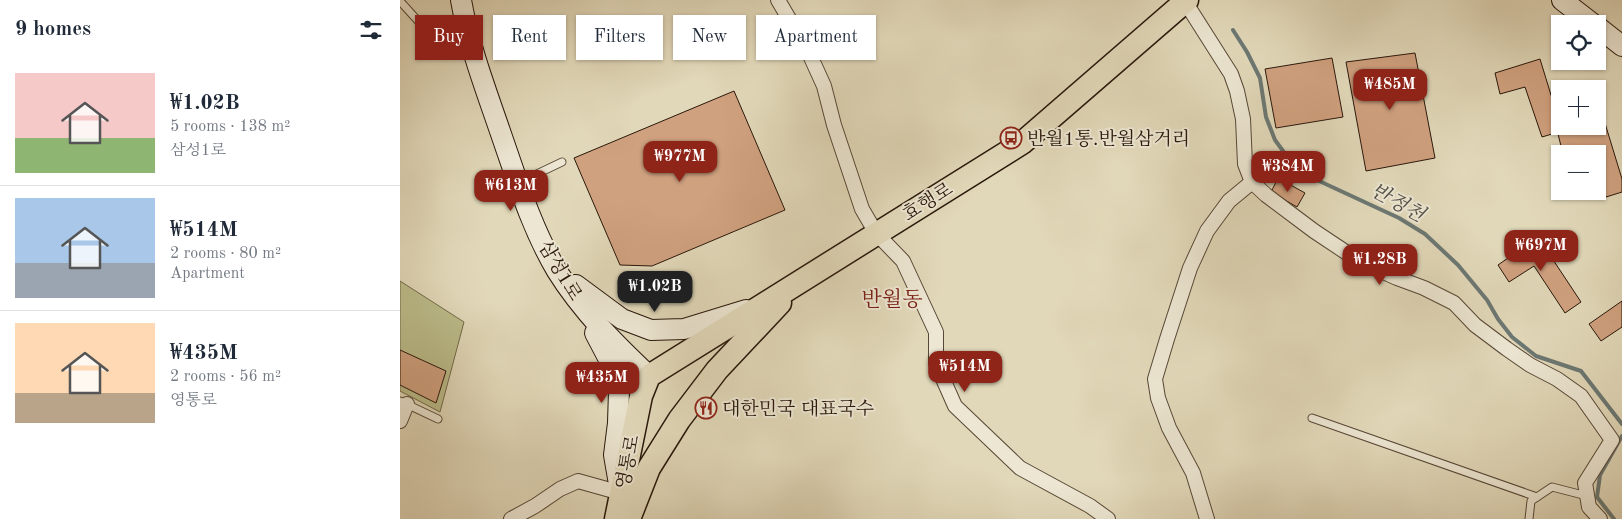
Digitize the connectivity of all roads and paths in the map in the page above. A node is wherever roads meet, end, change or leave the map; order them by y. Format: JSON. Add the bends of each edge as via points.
{"nodes":[{"id":1,"x":461,"y":0,"type":"edge"},
{"id":2,"x":778,"y":0,"type":"edge"},
{"id":3,"x":1562,"y":0,"type":"edge"},
{"id":4,"x":400,"y":1,"type":"edge"},
{"id":5,"x":1185,"y":1,"type":"edge"},
{"id":6,"x":464,"y":15,"type":"edge"},
{"id":7,"x":1581,"y":15,"type":"edge"},
{"id":8,"x":415,"y":18,"type":"edge"},
{"id":9,"x":1606,"y":33,"type":"edge"},
{"id":10,"x":1622,"y":46,"type":"edge"},
{"id":11,"x":477,"y":60,"type":"edge"},
{"id":12,"x":562,"y":162,"type":"dead end"},
{"id":13,"x":1252,"y":182,"type":"junction"},
{"id":14,"x":518,"y":183,"type":"junction"},
{"id":15,"x":876,"y":233,"type":"junction"},
{"id":16,"x":558,"y":270,"type":"junction"},
{"id":17,"x":804,"y":278,"type":"junction"},
{"id":18,"x":760,"y":306,"type":"junction"},
{"id":19,"x":588,"y":313,"type":"junction"},
{"id":20,"x":649,"y":376,"type":"junction"},
{"id":21,"x":404,"y":403,"type":"edge"},
{"id":22,"x":1312,"y":418,"type":"dead end"},
{"id":23,"x":438,"y":419,"type":"dead end"},
{"id":24,"x":400,"y":421,"type":"edge"},
{"id":25,"x":621,"y":493,"type":"junction"},
{"id":26,"x":1588,"y":496,"type":"junction"},
{"id":27,"x":1537,"y":497,"type":"junction"},
{"id":28,"x":511,"y":519,"type":"edge"},
{"id":29,"x":616,"y":519,"type":"edge"},
{"id":30,"x":629,"y":519,"type":"edge"},
{"id":31,"x":1108,"y":519,"type":"edge"},
{"id":32,"x":1207,"y":519,"type":"edge"},
{"id":33,"x":1529,"y":519,"type":"edge"},
{"id":34,"x":1600,"y":519,"type":"edge"}],
"edges":[{"from":1,"to":6,"type":"main road","name":"삼성1로"},
{"from":2,"to":15,"type":"street","via":[[824,86],[852,182]]},
{"from":3,"to":7,"type":"main road"},
{"from":4,"to":8,"type":"lane"},
{"from":5,"to":13,"type":"street","via":[[1234,82],[1242,108],[1245,164]]},
{"from":5,"to":15,"type":"main road","name":"효행로","via":[[1022,143]]},
{"from":9,"to":10,"type":"main road"},
{"from":11,"to":14,"type":"main road","name":"삼성1로"},
{"from":12,"to":14,"type":"lane"},
{"from":13,"to":26,"type":"street","via":[[1359,261],[1454,303],[1499,343],[1581,396],[1612,440],[1585,482]]},
{"from":13,"to":32,"type":"street","via":[[1229,201],[1207,231],[1190,268],[1155,379],[1169,428],[1193,473]]},
{"from":14,"to":16,"type":"main road","name":"삼성1로"},
{"from":15,"to":17,"type":"main road","name":"효행로"},
{"from":15,"to":31,"type":"street","via":[[903,261],[919,295],[936,332],[936,363],[956,406],[1020,468]]},
{"from":16,"to":18,"type":"main road","via":[[622,319],[651,330],[684,329]]},
{"from":16,"to":19,"type":"main road","name":"삼성1로"},
{"from":17,"to":18,"type":"main road","name":"효행로"},
{"from":17,"to":30,"type":"main road","via":[[717,370],[679,420],[649,468]]},
{"from":18,"to":20,"type":"main road","name":"효행로"},
{"from":19,"to":20,"type":"main road","name":"삼성1로"},
{"from":19,"to":25,"type":"main road","via":[[598,341],[616,373],[619,390],[614,455]]},
{"from":20,"to":25,"type":"main road","name":"영통로","via":[[641,396]]},
{"from":21,"to":23,"type":"lane"},
{"from":21,"to":24,"type":"street"},
{"from":22,"to":27,"type":"lane"},
{"from":25,"to":28,"type":"street","via":[[578,482]]},
{"from":25,"to":29,"type":"main road","name":"영통로"},
{"from":26,"to":27,"type":"lane","via":[[1552,487]]},
{"from":26,"to":34,"type":"street","via":[[1589,506]]},
{"from":27,"to":33,"type":"lane","via":[[1531,501]]}]}
